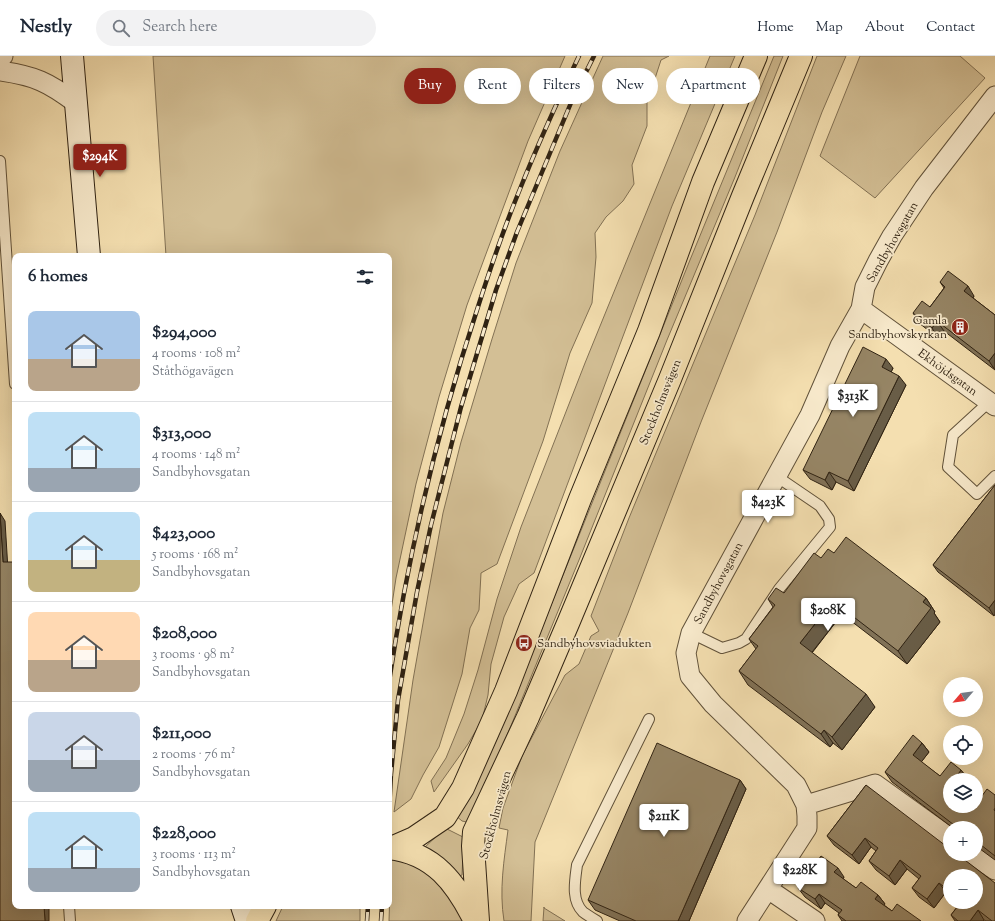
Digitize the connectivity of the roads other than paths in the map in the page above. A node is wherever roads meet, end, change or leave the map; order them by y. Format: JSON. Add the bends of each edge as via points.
{"nodes":[{"id":1,"x":4,"y":56,"type":"edge"},
{"id":2,"x":72,"y":56,"type":"edge"},
{"id":3,"x":756,"y":56,"type":"edge"},
{"id":4,"x":801,"y":56,"type":"edge"},
{"id":5,"x":0,"y":57,"type":"edge"},
{"id":6,"x":0,"y":71,"type":"edge"},
{"id":7,"x":995,"y":96,"type":"edge"},
{"id":8,"x":76,"y":103,"type":"junction"},
{"id":9,"x":0,"y":160,"type":"edge"},
{"id":10,"x":89,"y":253,"type":"edge"},
{"id":11,"x":861,"y":309,"type":"junction"},
{"id":12,"x":12,"y":339,"type":"edge"},
{"id":13,"x":992,"y":404,"type":"edge"},
{"id":14,"x":776,"y":476,"type":"junction"},
{"id":15,"x":995,"y":476,"type":"edge"},
{"id":16,"x":691,"y":633,"type":"junction"},
{"id":17,"x":649,"y":719,"type":"dead end"},
{"id":18,"x":806,"y":805,"type":"junction"},
{"id":19,"x":943,"y":833,"type":"edge"},
{"id":20,"x":392,"y":847,"type":"edge"},
{"id":21,"x":392,"y":848,"type":"edge"},
{"id":22,"x":982,"y":861,"type":"edge"},
{"id":23,"x":995,"y":870,"type":"edge"},
{"id":24,"x":768,"y":889,"type":"junction"},
{"id":25,"x":69,"y":909,"type":"edge"},
{"id":26,"x":243,"y":909,"type":"edge"},
{"id":27,"x":263,"y":909,"type":"edge"},
{"id":28,"x":70,"y":921,"type":"edge"},
{"id":29,"x":247,"y":921,"type":"edge"},
{"id":30,"x":257,"y":921,"type":"edge"},
{"id":31,"x":476,"y":921,"type":"edge"},
{"id":32,"x":597,"y":921,"type":"edge"},
{"id":33,"x":746,"y":921,"type":"edge"},
{"id":34,"x":815,"y":921,"type":"edge"}],
"edges":[{"from":1,"to":5,"type":"street"},
{"from":2,"to":8,"type":"main road"},
{"from":3,"to":20,"type":"highway","via":[[703,182],[649,331],[580,499],[506,691],[463,788],[445,817],[414,838]]},
{"from":4,"to":31,"type":"highway","name":"Stockholmsvägen","via":[[670,379],[514,746],[476,883]]},
{"from":6,"to":8,"type":"street","via":[[43,81]]},
{"from":7,"to":11,"type":"street","name":"Sandbyhovsgatan","via":[[924,188],[892,236],[865,287]]},
{"from":8,"to":10,"type":"main road"},
{"from":9,"to":12,"type":"lane"},
{"from":11,"to":13,"type":"street","name":"Ekhöjdsgatan"},
{"from":11,"to":14,"type":"street","name":"Sandbyhovsgatan","via":[[840,346],[810,415]]},
{"from":13,"to":15,"type":"lane","via":[[953,435],[948,467],[976,494]]},
{"from":14,"to":16,"type":"street","name":"Sandbyhovsgatan"},
{"from":14,"to":16,"type":"lane","via":[[820,506],[829,519],[830,527],[780,589],[746,640],[722,648]]},
{"from":16,"to":18,"type":"street","name":"Sandbyhovsgatan","via":[[686,653],[690,676],[713,704],[796,785]]},
{"from":17,"to":32,"type":"lane","via":[[577,866],[574,886],[577,902],[583,912]]},
{"from":18,"to":19,"type":"street","via":[[874,784]]},
{"from":18,"to":24,"type":"street","name":"Sandbyhovsgatan","via":[[807,828]]},
{"from":21,"to":31,"type":"highway","via":[[408,852],[430,862],[450,879]]},
{"from":22,"to":23,"type":"street"},
{"from":24,"to":33,"type":"street","name":"Sandbyhovsgatan"},
{"from":24,"to":34,"type":"street"},
{"from":25,"to":28,"type":"lane"},
{"from":26,"to":29,"type":"main road"},
{"from":27,"to":30,"type":"highway"}]}
